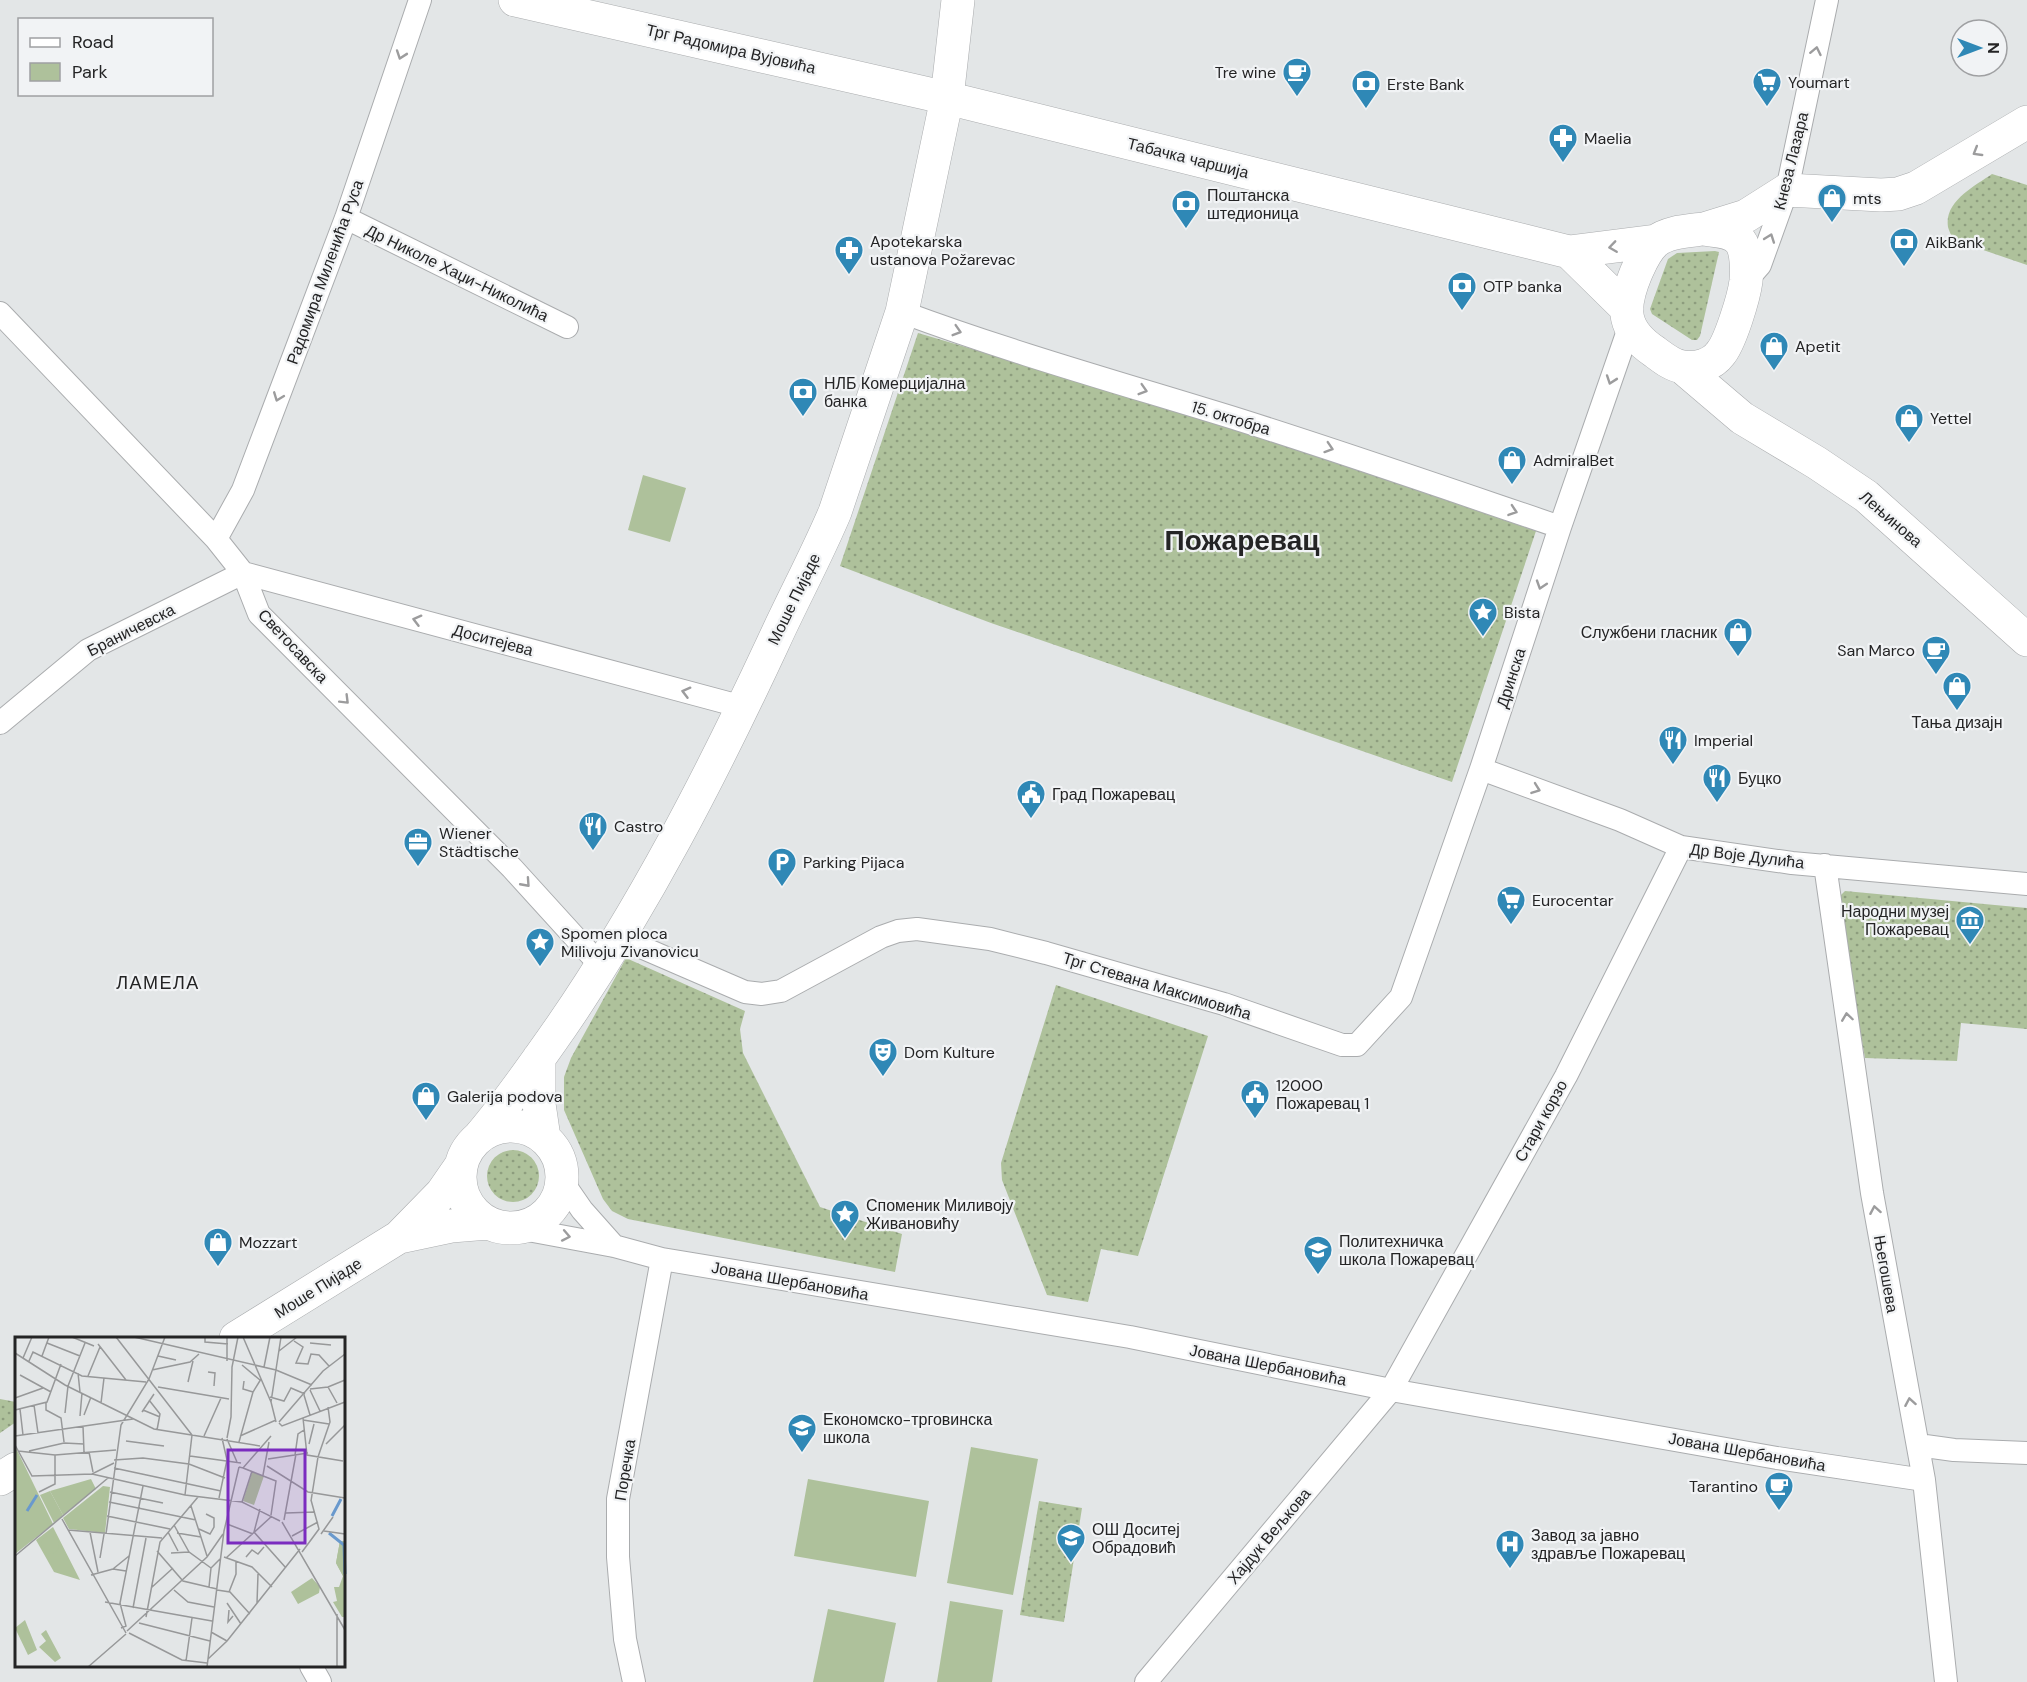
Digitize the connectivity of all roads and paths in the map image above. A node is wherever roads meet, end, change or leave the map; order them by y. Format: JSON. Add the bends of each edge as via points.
{"nodes":[{"id":1,"x":420,"y":0,"type":"edge"},
{"id":2,"x":515,"y":0,"type":"edge"},
{"id":3,"x":958,"y":0,"type":"edge"},
{"id":4,"x":1827,"y":0,"type":"edge"},
{"id":5,"x":947,"y":98,"type":"junction"},
{"id":6,"x":2027,"y":122,"type":"edge"},
{"id":7,"x":1787,"y":190,"type":"junction"},
{"id":8,"x":346,"y":218,"type":"junction"},
{"id":9,"x":1703,"y":229,"type":"junction"},
{"id":10,"x":1656,"y":241,"type":"junction"},
{"id":11,"x":1569,"y":252,"type":"junction"},
{"id":12,"x":1746,"y":281,"type":"junction"},
{"id":13,"x":902,"y":312,"type":"junction"},
{"id":14,"x":0,"y":313,"type":"edge"},
{"id":15,"x":1628,"y":317,"type":"junction"},
{"id":16,"x":567,"y":327,"type":"dead end"},
{"id":17,"x":1728,"y":342,"type":"junction"},
{"id":18,"x":1682,"y":367,"type":"junction"},
{"id":19,"x":1742,"y":418,"type":"junction"},
{"id":20,"x":1560,"y":527,"type":"junction"},
{"id":21,"x":216,"y":539,"type":"junction"},
{"id":22,"x":243,"y":573,"type":"junction"},
{"id":23,"x":2027,"y":640,"type":"edge"},
{"id":24,"x":743,"y":708,"type":"junction"},
{"id":25,"x":0,"y":723,"type":"edge"},
{"id":26,"x":1481,"y":769,"type":"junction"},
{"id":27,"x":1681,"y":847,"type":"junction"},
{"id":28,"x":1825,"y":865,"type":"junction"},
{"id":29,"x":2027,"y":884,"type":"edge"},
{"id":30,"x":620,"y":938,"type":"junction"},
{"id":31,"x":602,"y":968,"type":"junction"},
{"id":32,"x":1401,"y":997,"type":"joint"},
{"id":33,"x":539,"y":1058,"type":"junction"},
{"id":34,"x":480,"y":1136,"type":"junction"},
{"id":35,"x":544,"y":1138,"type":"junction"},
{"id":36,"x":460,"y":1167,"type":"junction"},
{"id":37,"x":562,"y":1181,"type":"junction"},
{"id":38,"x":502,"y":1226,"type":"junction"},
{"id":39,"x":399,"y":1237,"type":"junction"},
{"id":40,"x":614,"y":1246,"type":"junction"},
{"id":41,"x":662,"y":1259,"type":"junction"},
{"id":42,"x":238,"y":1337,"type":"edge"},
{"id":43,"x":1391,"y":1390,"type":"junction"},
{"id":44,"x":1918,"y":1445,"type":"junction"},
{"id":45,"x":2027,"y":1454,"type":"edge"},
{"id":46,"x":15,"y":1470,"type":"edge"},
{"id":47,"x":0,"y":1479,"type":"edge"},
{"id":48,"x":1924,"y":1480,"type":"junction"},
{"id":49,"x":312,"y":1667,"type":"edge"},
{"id":50,"x":320,"y":1682,"type":"edge"},
{"id":51,"x":634,"y":1682,"type":"edge"},
{"id":52,"x":1146,"y":1682,"type":"edge"},
{"id":53,"x":1946,"y":1682,"type":"edge"}],
"edges":[{"from":1,"to":8,"type":"street","name":"Радомира Миленића Руса","one_way":true},
{"from":2,"to":5,"type":"street","name":"Трг Радомира Вујовића"},
{"from":3,"to":5,"type":"street","name":"Моше Пијаде"},
{"from":7,"to":4,"type":"street","name":"Кнеза Лазара","one_way":true},
{"from":5,"to":11,"type":"street","name":"Табачка чаршија"},
{"from":5,"to":13,"type":"street","name":"Моше Пијаде"},
{"from":6,"to":7,"type":"street","one_way":true,"via":[[1916,188],[1898,194]]},
{"from":7,"to":9,"type":"street","via":[[1746,216]]},
{"from":12,"to":7,"type":"street","name":"Кнеза Лазара","one_way":true,"via":[[1760,265]]},
{"from":8,"to":16,"type":"street","name":"Др Николе Хаџи-Николића"},
{"from":8,"to":21,"type":"street","name":"Радомира Миленића Руса","one_way":true,"via":[[243,490]]},
{"from":9,"to":10,"type":"street","via":[[1679,232]]},
{"from":9,"to":12,"type":"street","via":[[1731,232],[1740,240]]},
{"from":10,"to":11,"type":"street","name":"Табачка чаршија","one_way":true},
{"from":10,"to":15,"type":"street","via":[[1646,252],[1630,288]]},
{"from":11,"to":15,"type":"street"},
{"from":12,"to":17,"type":"street"},
{"from":13,"to":20,"type":"street","name":"15. октобра","one_way":true},
{"from":13,"to":24,"type":"street","name":"Моше Пијаде","via":[[835,512]]},
{"from":14,"to":21,"type":"street","name":"Светосавска"},
{"from":15,"to":18,"type":"street","via":[[1639,341]]},
{"from":15,"to":20,"type":"street","name":"Дринска","one_way":true},
{"from":17,"to":18,"type":"street","via":[[1720,356],[1710,363]]},
{"from":17,"to":19,"type":"street"},
{"from":18,"to":19,"type":"street","name":"Лењинова"},
{"from":19,"to":23,"type":"street","name":"Лењинова","via":[[1866,496]]},
{"from":20,"to":26,"type":"street","name":"Дринска","one_way":true},
{"from":21,"to":22,"type":"street","name":"Светосавска"},
{"from":24,"to":22,"type":"street","name":"Доситејева","one_way":true},
{"from":22,"to":25,"type":"street","name":"Браничевска","via":[[88,650]]},
{"from":22,"to":31,"type":"street","name":"Светосавска","one_way":true,"via":[[259,614],[512,868]]},
{"from":24,"to":30,"type":"street","name":"Моше Пијаде"},
{"from":26,"to":27,"type":"street","name":"Др Воје Дулића","one_way":true},
{"from":26,"to":32,"type":"street","name":"Дринска"},
{"from":27,"to":28,"type":"street","name":"Др Воје Дулића"},
{"from":27,"to":43,"type":"street","name":"Стари корзо","via":[[1566,1076]]},
{"from":28,"to":29,"type":"street","name":"Др Воје Дулића"},
{"from":44,"to":28,"type":"street","name":"Његошева","one_way":true,"via":[[1872,1193]]},
{"from":30,"to":31,"type":"street","name":"Моше Пијаде"},
{"from":30,"to":32,"type":"street","name":"Трг Стевана Максимовића","via":[[745,992],[762,994],[781,992],[889,934],[917,929],[990,939],[1224,1004],[1351,1047],[1364,1040]]},
{"from":31,"to":33,"type":"street","name":"Моше Пијаде"},
{"from":33,"to":34,"type":"street","name":"Моше Пијаде"},
{"from":33,"to":35,"type":"street"},
{"from":34,"to":35,"type":"street","via":[[495,1128],[512,1126],[529,1129]]},
{"from":34,"to":36,"type":"street","name":"Моше Пијаде","via":[[470,1145]]},
{"from":35,"to":37,"type":"street","via":[[555,1150]]},
{"from":36,"to":38,"type":"street","via":[[459,1180],[468,1206],[477,1216]]},
{"from":36,"to":39,"type":"street","name":"Моше Пијаде","via":[[442,1193]]},
{"from":37,"to":38,"type":"street","name":"Моше Пијаде","via":[[548,1213],[534,1223]]},
{"from":37,"to":40,"type":"street"},
{"from":38,"to":39,"type":"street","name":"Моше Пијаде","via":[[451,1226]]},
{"from":38,"to":40,"type":"street","name":"Јована Шербановића","one_way":true},
{"from":39,"to":42,"type":"street","name":"Моше Пијаде"},
{"from":40,"to":41,"type":"street","name":"Јована Шербановића"},
{"from":41,"to":43,"type":"street","name":"Јована Шербановића","via":[[1130,1337]]},
{"from":41,"to":51,"type":"street","name":"Поречка","via":[[618,1499],[624,1628]]},
{"from":43,"to":48,"type":"street","name":"Јована Шербановића"},
{"from":43,"to":52,"type":"street","name":"Хајдук Вељкова"},
{"from":44,"to":45,"type":"street"},
{"from":44,"to":48,"type":"street","name":"Његошева"},
{"from":46,"to":47,"type":"street"},
{"from":48,"to":53,"type":"street","name":"Његошева"},
{"from":49,"to":50,"type":"street"}]}
